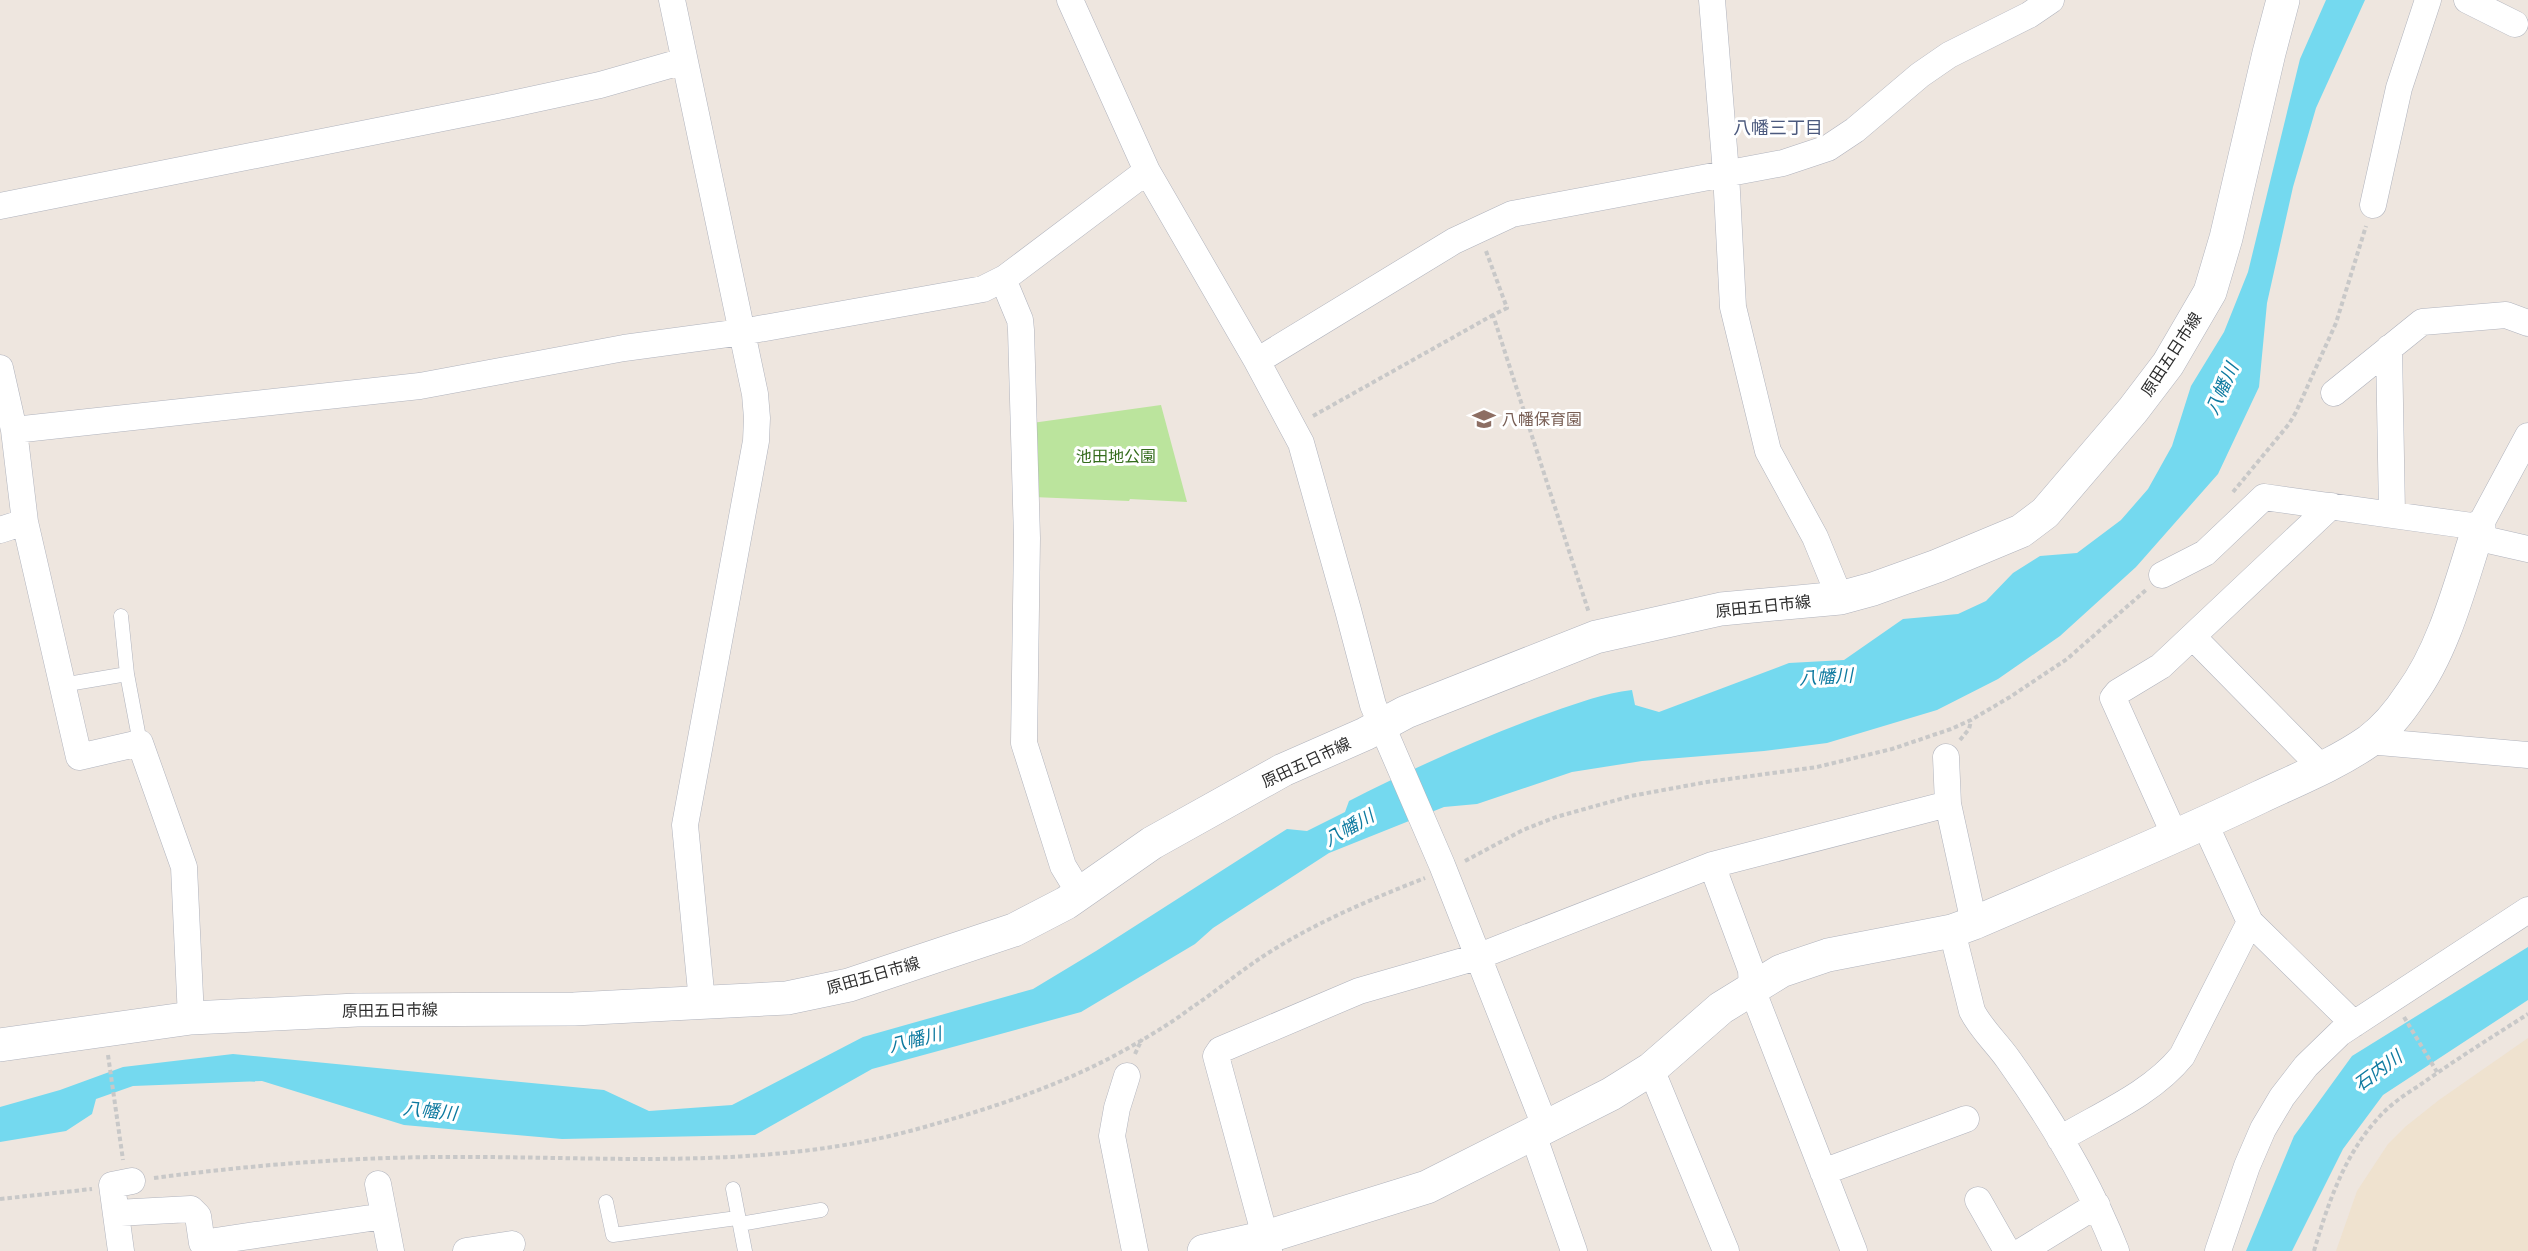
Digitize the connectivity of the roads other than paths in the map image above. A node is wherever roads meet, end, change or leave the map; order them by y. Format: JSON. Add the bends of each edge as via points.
{"nodes":[{"id":1,"x":672,"y":0,"type":"edge"},
{"id":2,"x":1070,"y":0,"type":"edge"},
{"id":3,"x":1712,"y":0,"type":"edge"},
{"id":4,"x":2051,"y":0,"type":"edge"},
{"id":5,"x":2283,"y":0,"type":"edge"},
{"id":6,"x":2428,"y":0,"type":"edge"},
{"id":7,"x":2467,"y":0,"type":"edge"},
{"id":8,"x":2515,"y":24,"type":"dead end"},
{"id":9,"x":684,"y":61,"type":"junction"},
{"id":10,"x":1147,"y":171,"type":"junction"},
{"id":11,"x":1726,"y":173,"type":"junction"},
{"id":12,"x":2373,"y":205,"type":"road end"},
{"id":13,"x":0,"y":206,"type":"edge"},
{"id":14,"x":1003,"y":279,"type":"junction"},
{"id":15,"x":2528,"y":323,"type":"edge"},
{"id":16,"x":742,"y":332,"type":"junction"},
{"id":17,"x":2389,"y":348,"type":"junction"},
{"id":18,"x":1257,"y":361,"type":"junction"},
{"id":19,"x":0,"y":368,"type":"edge"},
{"id":20,"x":2334,"y":393,"type":"dead end"},
{"id":21,"x":14,"y":430,"type":"junction"},
{"id":22,"x":2528,"y":436,"type":"edge"},
{"id":23,"x":2331,"y":506,"type":"junction"},
{"id":24,"x":2392,"y":513,"type":"junction"},
{"id":25,"x":25,"y":522,"type":"junction"},
{"id":26,"x":0,"y":530,"type":"edge"},
{"id":27,"x":2477,"y":532,"type":"junction"},
{"id":28,"x":2528,"y":549,"type":"edge"},
{"id":29,"x":2162,"y":574,"type":"road end"},
{"id":30,"x":1840,"y":598,"type":"junction"},
{"id":31,"x":122,"y":616,"type":"dead end"},
{"id":32,"x":2193,"y":637,"type":"junction"},
{"id":33,"x":127,"y":674,"type":"junction"},
{"id":34,"x":62,"y":685,"type":"junction"},
{"id":35,"x":1383,"y":731,"type":"junction"},
{"id":36,"x":2368,"y":741,"type":"junction"},
{"id":37,"x":140,"y":742,"type":"junction"},
{"id":38,"x":2528,"y":755,"type":"edge"},
{"id":39,"x":1946,"y":757,"type":"dead end"},
{"id":40,"x":2321,"y":768,"type":"junction"},
{"id":41,"x":1948,"y":804,"type":"junction"},
{"id":42,"x":2205,"y":824,"type":"junction"},
{"id":43,"x":2175,"y":836,"type":"junction"},
{"id":44,"x":1712,"y":865,"type":"junction"},
{"id":45,"x":1080,"y":894,"type":"junction"},
{"id":46,"x":2528,"y":910,"type":"edge"},
{"id":47,"x":2250,"y":922,"type":"junction"},
{"id":48,"x":1963,"y":927,"type":"junction"},
{"id":49,"x":1477,"y":957,"type":"junction"},
{"id":50,"x":1752,"y":989,"type":"junction"},
{"id":51,"x":702,"y":1002,"type":"junction"},
{"id":52,"x":191,"y":1018,"type":"junction"},
{"id":53,"x":2354,"y":1024,"type":"junction"},
{"id":54,"x":0,"y":1045,"type":"edge"},
{"id":55,"x":1651,"y":1069,"type":"junction"},
{"id":56,"x":1127,"y":1076,"type":"dead end"},
{"id":57,"x":1966,"y":1119,"type":"dead end"},
{"id":58,"x":1545,"y":1126,"type":"junction"},
{"id":59,"x":2060,"y":1139,"type":"junction"},
{"id":60,"x":1823,"y":1172,"type":"junction"},
{"id":61,"x":122,"y":1177,"type":"road end"},
{"id":62,"x":378,"y":1184,"type":"dead end"},
{"id":63,"x":733,"y":1189,"type":"dead end"},
{"id":64,"x":1978,"y":1200,"type":"dead end"},
{"id":65,"x":606,"y":1202,"type":"dead end"},
{"id":66,"x":2097,"y":1205,"type":"junction"},
{"id":67,"x":821,"y":1210,"type":"dead end"},
{"id":68,"x":116,"y":1213,"type":"junction"},
{"id":69,"x":384,"y":1216,"type":"junction"},
{"id":70,"x":739,"y":1221,"type":"junction"},
{"id":71,"x":512,"y":1244,"type":"dead end"},
{"id":72,"x":1268,"y":1244,"type":"edge"},
{"id":73,"x":121,"y":1251,"type":"edge"},
{"id":74,"x":391,"y":1251,"type":"edge"},
{"id":75,"x":466,"y":1251,"type":"edge"},
{"id":76,"x":745,"y":1251,"type":"edge"},
{"id":77,"x":1135,"y":1251,"type":"edge"},
{"id":78,"x":1204,"y":1251,"type":"edge"},
{"id":79,"x":1574,"y":1251,"type":"edge"},
{"id":80,"x":1726,"y":1251,"type":"edge"},
{"id":81,"x":1854,"y":1251,"type":"edge"},
{"id":82,"x":2007,"y":1251,"type":"edge"},
{"id":83,"x":2022,"y":1251,"type":"edge"},
{"id":84,"x":2116,"y":1251,"type":"edge"},
{"id":85,"x":2218,"y":1251,"type":"edge"}],
"edges":[{"from":1,"to":9,"type":"street"},
{"from":2,"to":10,"type":"street"},
{"from":3,"to":11,"type":"street"},
{"from":4,"to":11,"type":"street","via":[[1949,55],[1828,148],[1783,163]]},
{"from":5,"to":30,"type":"main road","name":"原田五日市線","via":[[2210,292],[2168,364],[2089,464],[2045,513],[2021,531],[1937,566]]},
{"from":6,"to":12,"type":"street","via":[[2399,88]]},
{"from":7,"to":8,"type":"street"},
{"from":9,"to":13,"type":"street","via":[[600,86]]},
{"from":9,"to":16,"type":"street"},
{"from":10,"to":14,"type":"street"},
{"from":10,"to":18,"type":"street"},
{"from":11,"to":18,"type":"street","via":[[1512,214],[1454,241]]},
{"from":11,"to":30,"type":"street","via":[[1733,307],[1764,439],[1815,537]]},
{"from":14,"to":16,"type":"street","via":[[983,289]]},
{"from":14,"to":45,"type":"street","via":[[1021,330],[1027,538],[1024,743],[1063,866]]},
{"from":15,"to":17,"type":"street","via":[[2506,315],[2422,322]]},
{"from":16,"to":21,"type":"street","via":[[624,348],[420,386]]},
{"from":16,"to":51,"type":"street","via":[[755,394],[756,441],[686,825]]},
{"from":17,"to":20,"type":"street"},
{"from":17,"to":24,"type":"street"},
{"from":18,"to":35,"type":"street","via":[[1301,443]]},
{"from":19,"to":21,"type":"street"},
{"from":21,"to":25,"type":"street"},
{"from":22,"to":27,"type":"street"},
{"from":23,"to":24,"type":"street"},
{"from":23,"to":29,"type":"street","via":[[2264,497],[2205,553]]},
{"from":23,"to":32,"type":"street"},
{"from":24,"to":27,"type":"street"},
{"from":25,"to":26,"type":"street"},
{"from":25,"to":34,"type":"street"},
{"from":27,"to":28,"type":"street"},
{"from":27,"to":36,"type":"main road","via":[[2427,670],[2389,722]]},
{"from":30,"to":35,"type":"main road","name":"原田五日市線","via":[[1721,609],[1596,637],[1406,712]]},
{"from":31,"to":33,"type":"lane"},
{"from":32,"to":40,"type":"street"},
{"from":32,"to":43,"type":"street","via":[[2161,666],[2113,698]]},
{"from":33,"to":34,"type":"lane"},
{"from":33,"to":37,"type":"lane"},
{"from":34,"to":37,"type":"street","via":[[79,757]]},
{"from":35,"to":45,"type":"main road","name":"原田五日市線","via":[[1283,770],[1152,843]]},
{"from":35,"to":49,"type":"street"},
{"from":36,"to":38,"type":"street"},
{"from":36,"to":40,"type":"main road"},
{"from":37,"to":52,"type":"street","via":[[184,867]]},
{"from":39,"to":41,"type":"street"},
{"from":40,"to":42,"type":"main road"},
{"from":41,"to":44,"type":"street"},
{"from":41,"to":48,"type":"street"},
{"from":42,"to":43,"type":"main road"},
{"from":42,"to":47,"type":"street"},
{"from":43,"to":48,"type":"main road"},
{"from":44,"to":49,"type":"street"},
{"from":44,"to":50,"type":"street","via":[[1751,970]]},
{"from":45,"to":51,"type":"main road","name":"原田五日市線","via":[[1014,930],[849,985],[787,998]]},
{"from":46,"to":53,"type":"street"},
{"from":47,"to":53,"type":"street"},
{"from":47,"to":59,"type":"street","via":[[2182,1056],[2169,1072],[2154,1085]]},
{"from":48,"to":50,"type":"main road","via":[[1828,955],[1781,971]]},
{"from":48,"to":59,"type":"street","via":[[1972,1011],[1977,1022],[2007,1057]]},
{"from":49,"to":58,"type":"street"},
{"from":49,"to":72,"type":"street","via":[[1359,991],[1220,1050],[1216,1056]]},
{"from":50,"to":55,"type":"main road","via":[[1721,1008]]},
{"from":50,"to":60,"type":"street"},
{"from":51,"to":52,"type":"main road","name":"原田五日市線"},
{"from":52,"to":54,"type":"main road","name":"原田五日市線"},
{"from":53,"to":85,"type":"street","via":[[2340,1032],[2306,1066],[2282,1097],[2247,1166]]},
{"from":55,"to":58,"type":"main road","via":[[1611,1094]]},
{"from":55,"to":80,"type":"street"},
{"from":56,"to":77,"type":"street","via":[[1112,1136]]},
{"from":57,"to":60,"type":"street"},
{"from":58,"to":72,"type":"main road","via":[[1427,1187]]},
{"from":58,"to":79,"type":"street","via":[[1535,1140]]},
{"from":59,"to":66,"type":"street"},
{"from":60,"to":81,"type":"street"},
{"from":61,"to":68,"type":"street"},
{"from":62,"to":69,"type":"street"},
{"from":63,"to":70,"type":"lane"},
{"from":64,"to":82,"type":"street"},
{"from":65,"to":70,"type":"lane","via":[[614,1235]]},
{"from":66,"to":83,"type":"street"},
{"from":66,"to":84,"type":"street"},
{"from":67,"to":70,"type":"lane"},
{"from":68,"to":69,"type":"street","via":[[191,1209],[198,1216],[202,1244]]},
{"from":68,"to":73,"type":"street"},
{"from":69,"to":74,"type":"street"},
{"from":70,"to":76,"type":"lane"},
{"from":71,"to":75,"type":"street"},
{"from":72,"to":78,"type":"main road"}]}
